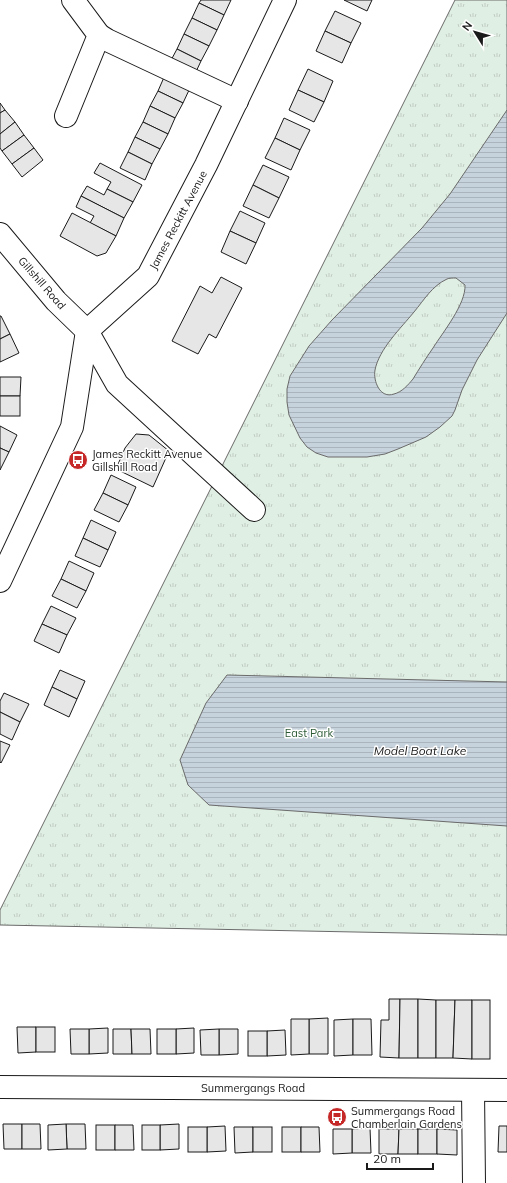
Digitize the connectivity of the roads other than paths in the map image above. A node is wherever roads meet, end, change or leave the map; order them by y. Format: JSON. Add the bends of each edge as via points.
{"nodes":[{"id":1,"x":73,"y":0,"type":"edge"},
{"id":2,"x":285,"y":0,"type":"edge"},
{"id":3,"x":99,"y":35,"type":"junction"},
{"id":4,"x":237,"y":101,"type":"junction"},
{"id":5,"x":66,"y":116,"type":"dead end"},
{"id":6,"x":0,"y":234,"type":"edge"},
{"id":7,"x":87,"y":331,"type":"junction"},
{"id":8,"x":254,"y":510,"type":"dead end"},
{"id":9,"x":0,"y":581,"type":"edge"},
{"id":10,"x":0,"y":1087,"type":"edge"},
{"id":11,"x":473,"y":1090,"type":"junction"},
{"id":12,"x":507,"y":1090,"type":"edge"},
{"id":13,"x":474,"y":1183,"type":"edge"}],
"edges":[{"from":1,"to":3,"type":"street"},
{"from":2,"to":4,"type":"street","name":"James Reckitt Avenue"},
{"from":3,"to":4,"type":"street"},
{"from":3,"to":5,"type":"street"},
{"from":4,"to":7,"type":"street","name":"James Reckitt Avenue","via":[[148,276]]},
{"from":6,"to":7,"type":"street","name":"Gillshill Road","via":[[56,301]]},
{"from":7,"to":8,"type":"street","name":"Gillshill Road","via":[[116,384]]},
{"from":7,"to":9,"type":"street","via":[[72,428]]},
{"from":10,"to":11,"type":"street","name":"Summergangs Road"},
{"from":11,"to":12,"type":"street","name":"Summergangs Road"},
{"from":11,"to":13,"type":"street"}]}
